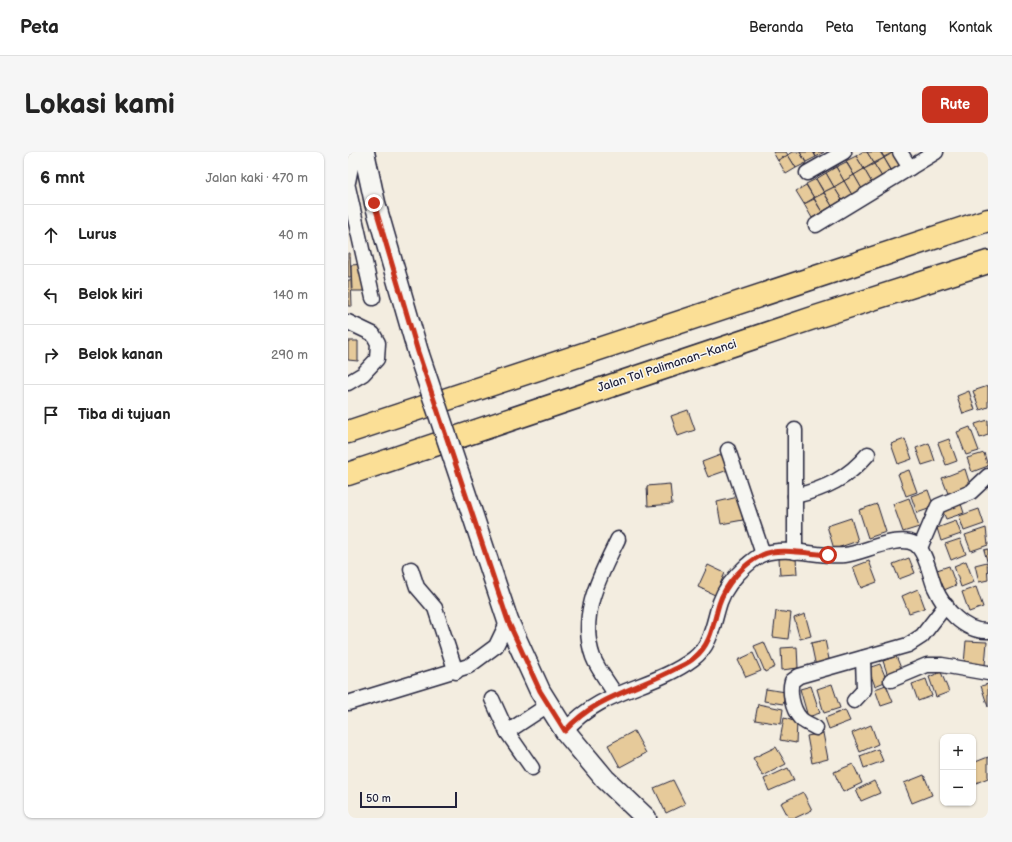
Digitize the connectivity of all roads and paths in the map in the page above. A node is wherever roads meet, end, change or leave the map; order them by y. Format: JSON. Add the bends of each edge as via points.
{"nodes":[{"id":1,"x":359,"y":152,"type":"edge"},
{"id":2,"x":364,"y":152,"type":"edge"},
{"id":3,"x":844,"y":152,"type":"edge"},
{"id":4,"x":900,"y":152,"type":"edge"},
{"id":5,"x":936,"y":152,"type":"edge"},
{"id":6,"x":910,"y":168,"type":"junction"},
{"id":7,"x":807,"y":173,"type":"dead end"},
{"id":8,"x":348,"y":182,"type":"edge"},
{"id":9,"x":348,"y":187,"type":"edge"},
{"id":10,"x":988,"y":220,"type":"edge"},
{"id":11,"x":816,"y":225,"type":"dead end"},
{"id":12,"x":988,"y":262,"type":"edge"},
{"id":13,"x":373,"y":298,"type":"dead end"},
{"id":14,"x":348,"y":322,"type":"edge"},
{"id":15,"x":348,"y":383,"type":"edge"},
{"id":16,"x":795,"y":430,"type":"dead end"},
{"id":17,"x":348,"y":432,"type":"edge"},
{"id":18,"x":728,"y":450,"type":"dead end"},
{"id":19,"x":868,"y":454,"type":"dead end"},
{"id":20,"x":348,"y":474,"type":"edge"},
{"id":21,"x":988,"y":476,"type":"edge"},
{"id":22,"x":795,"y":496,"type":"junction"},
{"id":23,"x":618,"y":539,"type":"dead end"},
{"id":24,"x":920,"y":548,"type":"junction"},
{"id":25,"x":795,"y":552,"type":"junction"},
{"id":26,"x":763,"y":554,"type":"junction"},
{"id":27,"x":411,"y":568,"type":"dead end"},
{"id":28,"x":946,"y":606,"type":"junction"},
{"id":29,"x":508,"y":621,"type":"junction"},
{"id":30,"x":988,"y":631,"type":"edge"},
{"id":31,"x":863,"y":658,"type":"junction"},
{"id":32,"x":456,"y":672,"type":"junction"},
{"id":33,"x":988,"y":673,"type":"edge"},
{"id":34,"x":891,"y":680,"type":"dead end"},
{"id":35,"x":615,"y":694,"type":"junction"},
{"id":36,"x":492,"y":699,"type":"dead end"},
{"id":37,"x":854,"y":701,"type":"dead end"},
{"id":38,"x":348,"y":703,"type":"edge"},
{"id":39,"x":548,"y":705,"type":"junction"},
{"id":40,"x":816,"y":728,"type":"dead end"},
{"id":41,"x":565,"y":731,"type":"junction"},
{"id":42,"x":507,"y":732,"type":"junction"},
{"id":43,"x":532,"y":768,"type":"dead end"},
{"id":44,"x":646,"y":818,"type":"edge"}],
"edges":[{"from":1,"to":8,"type":"street","via":[[351,167]]},
{"from":2,"to":29,"type":"street","bridge":true,"via":[[374,203],[418,352],[484,556]]},
{"from":3,"to":7,"type":"street"},
{"from":4,"to":6,"type":"street"},
{"from":5,"to":6,"type":"street"},
{"from":6,"to":11,"type":"street"},
{"from":9,"to":13,"type":"street"},
{"from":10,"to":17,"type":"highway"},
{"from":12,"to":20,"type":"highway","name":"Jalan Tol Palimanan–Kanci"},
{"from":14,"to":15,"type":"street","via":[[374,334],[378,343],[377,359],[364,374]]},
{"from":16,"to":22,"type":"street"},
{"from":18,"to":26,"type":"street"},
{"from":19,"to":22,"type":"street","via":[[845,477],[834,484]]},
{"from":21,"to":24,"type":"street","via":[[975,489],[938,506]]},
{"from":22,"to":25,"type":"street"},
{"from":23,"to":35,"type":"street","via":[[592,596],[589,636],[594,657]]},
{"from":24,"to":25,"type":"street","via":[[908,541],[845,555]]},
{"from":24,"to":28,"type":"street","via":[[935,588]]},
{"from":25,"to":26,"type":"street"},
{"from":26,"to":35,"type":"street","via":[[732,580],[719,603],[712,633],[694,659]]},
{"from":27,"to":32,"type":"street","via":[[417,587],[435,608]]},
{"from":28,"to":30,"type":"street","via":[[958,620],[970,628]]},
{"from":28,"to":31,"type":"street","via":[[922,636],[908,645]]},
{"from":29,"to":32,"type":"street","via":[[493,650]]},
{"from":29,"to":39,"type":"street"},
{"from":31,"to":37,"type":"street","via":[[864,690]]},
{"from":31,"to":40,"type":"street","via":[[799,676],[792,681],[790,688],[793,704],[800,718]]},
{"from":32,"to":38,"type":"street"},
{"from":33,"to":34,"type":"street","via":[[927,665]]},
{"from":35,"to":41,"type":"street","via":[[588,710]]},
{"from":36,"to":42,"type":"street"},
{"from":39,"to":41,"type":"street"},
{"from":39,"to":42,"type":"street"},
{"from":41,"to":44,"type":"street","via":[[605,779]]},
{"from":42,"to":43,"type":"street"}]}
